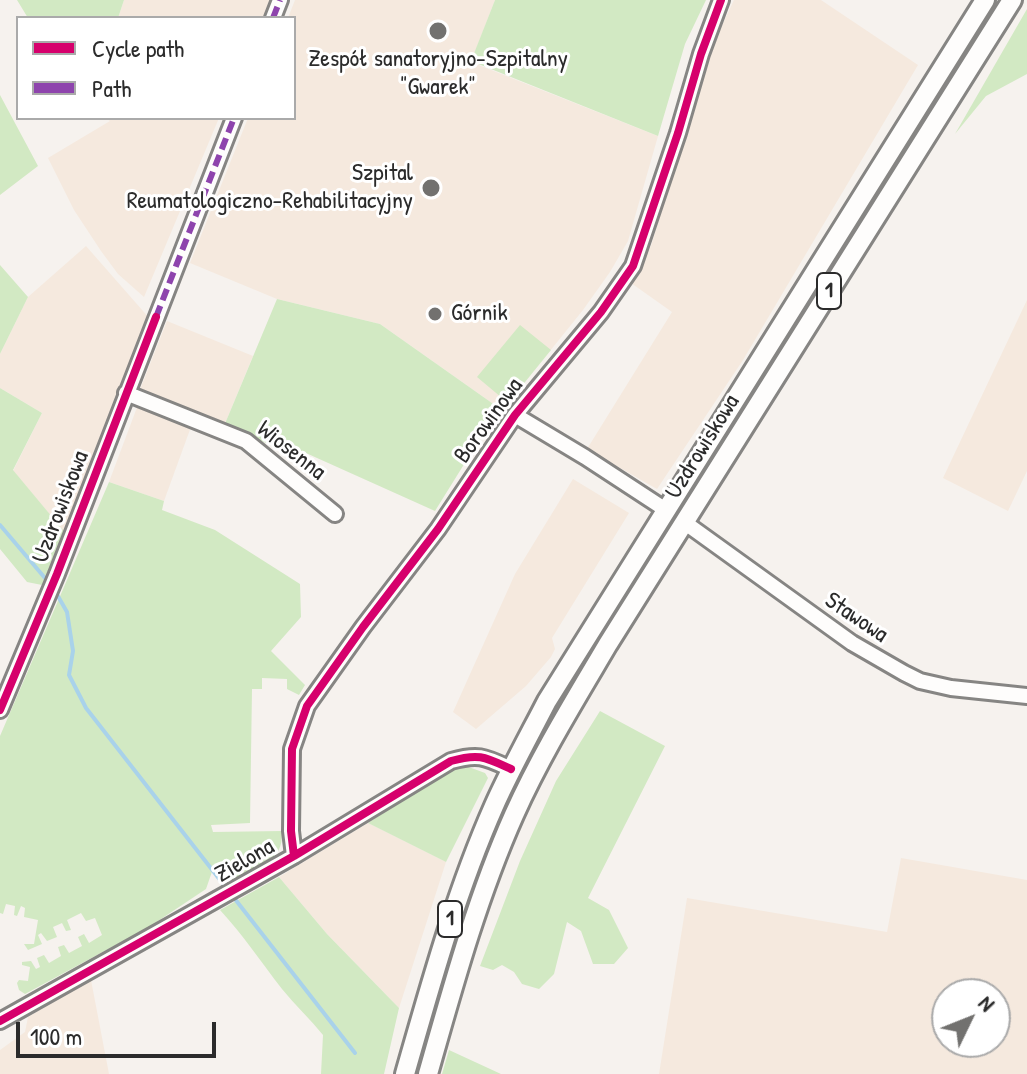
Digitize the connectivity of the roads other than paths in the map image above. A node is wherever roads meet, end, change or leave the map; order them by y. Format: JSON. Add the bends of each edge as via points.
{"nodes":[{"id":1,"x":721,"y":0,"type":"edge"},
{"id":2,"x":985,"y":0,"type":"edge"},
{"id":3,"x":1012,"y":0,"type":"edge"},
{"id":4,"x":233,"y":120,"type":"edge"},
{"id":5,"x":126,"y":393,"type":"junction"},
{"id":6,"x":515,"y":415,"type":"junction"},
{"id":7,"x":681,"y":484,"type":"junction"},
{"id":8,"x":666,"y":510,"type":"junction"},
{"id":9,"x":335,"y":514,"type":"dead end"},
{"id":10,"x":684,"y":522,"type":"junction"},
{"id":11,"x":1027,"y":696,"type":"edge"},
{"id":12,"x":0,"y":710,"type":"edge"},
{"id":13,"x":511,"y":769,"type":"junction"},
{"id":14,"x":294,"y":856,"type":"junction"},
{"id":15,"x":0,"y":1021,"type":"edge"},
{"id":16,"x":405,"y":1074,"type":"edge"},
{"id":17,"x":428,"y":1074,"type":"edge"}],
"edges":[{"from":1,"to":6,"type":"street","name":"Borowinowa","via":[[633,266]]},
{"from":2,"to":7,"type":"main road","name":"Uzdrowiskowa","number":"1"},
{"from":3,"to":10,"type":"main road","name":"Uzdrowiskowa","number":"1"},
{"from":4,"to":5,"type":"street","name":"Uzdrowiskowa"},
{"from":5,"to":9,"type":"street","name":"Wiosenna","via":[[246,441]]},
{"from":5,"to":12,"type":"street","name":"Uzdrowiskowa"},
{"from":6,"to":8,"type":"street","name":"Borowinowa"},
{"from":6,"to":14,"type":"street","name":"Borowinowa","via":[[307,706],[292,749]]},
{"from":7,"to":8,"type":"main road","name":"Uzdrowiskowa","number":"1"},
{"from":7,"to":10,"type":"main road"},
{"from":8,"to":13,"type":"main road","name":"Uzdrowiskowa","number":"1"},
{"from":10,"to":11,"type":"street","name":"Stawowa","via":[[852,643],[904,673],[936,685]]},
{"from":10,"to":17,"type":"main road","name":"Uzdrowiskowa","number":"1","via":[[559,727],[514,815],[471,924]]},
{"from":13,"to":14,"type":"street","name":"Zielona","via":[[472,755],[451,761]]},
{"from":13,"to":16,"type":"main road","name":"Uzdrowiskowa","number":"1","via":[[451,916]]},
{"from":14,"to":15,"type":"street","name":"Zielona"}]}
